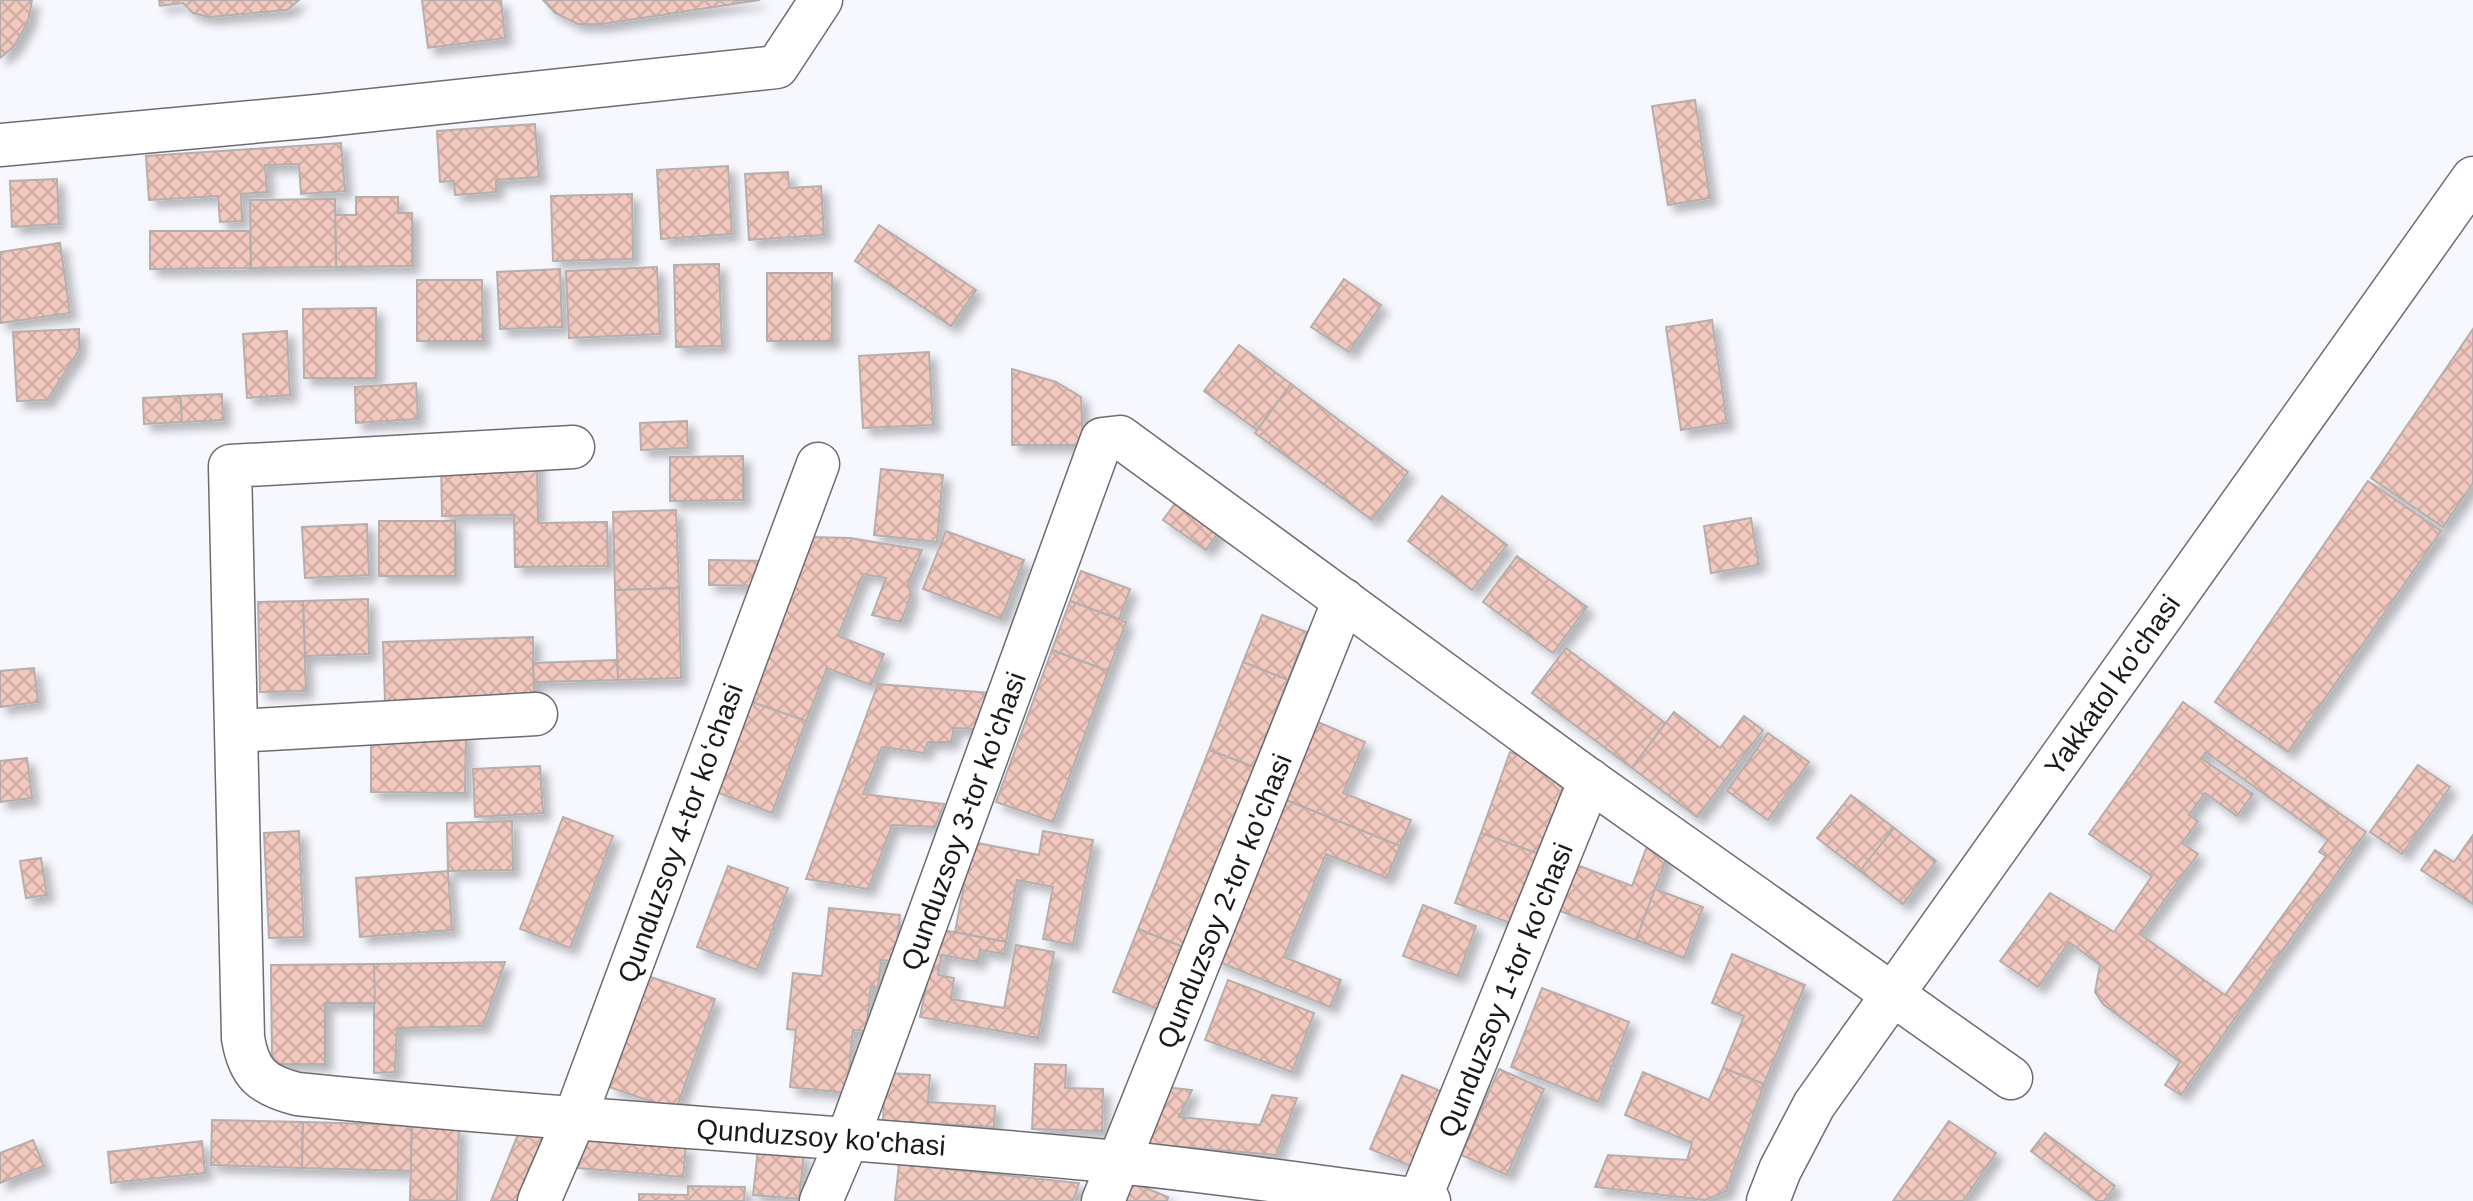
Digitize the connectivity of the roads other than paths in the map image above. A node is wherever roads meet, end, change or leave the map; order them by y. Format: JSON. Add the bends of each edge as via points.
{"nodes":[{"id":1,"x":821,"y":0,"type":"edge"},
{"id":2,"x":0,"y":145,"type":"edge"},
{"id":3,"x":2473,"y":178,"type":"edge"},
{"id":4,"x":573,"y":447,"type":"dead end"},
{"id":5,"x":818,"y":464,"type":"dead end"},
{"id":6,"x":1344,"y":600,"type":"junction"},
{"id":7,"x":536,"y":714,"type":"dead end"},
{"id":8,"x":237,"y":731,"type":"junction"},
{"id":9,"x":1590,"y":780,"type":"junction"},
{"id":10,"x":1893,"y":993,"type":"junction"},
{"id":11,"x":2011,"y":1078,"type":"dead end"},
{"id":12,"x":574,"y":1120,"type":"junction"},
{"id":13,"x":848,"y":1138,"type":"junction"},
{"id":14,"x":1120,"y":1162,"type":"junction"},
{"id":15,"x":539,"y":1201,"type":"edge"},
{"id":16,"x":821,"y":1201,"type":"edge"},
{"id":17,"x":1103,"y":1201,"type":"edge"},
{"id":18,"x":1423,"y":1201,"type":"edge"},
{"id":19,"x":1768,"y":1201,"type":"edge"}],
"edges":[{"from":1,"to":2,"type":"street","via":[[777,67]]},
{"from":3,"to":10,"type":"street","name":"Yakkatol ko'chasi"},
{"from":4,"to":8,"type":"street","via":[[230,466]]},
{"from":5,"to":12,"type":"street","name":"Qunduzsoy 4-tor koʻchasi"},
{"from":6,"to":9,"type":"street"},
{"from":6,"to":13,"type":"street","name":"Qunduzsoy 3-tor ko'chasi","via":[[1120,437],[1102,439]]},
{"from":6,"to":14,"type":"street","name":"Qunduzsoy 2-tor ko'chasi"},
{"from":7,"to":8,"type":"street"},
{"from":8,"to":12,"type":"street","name":"Qunduzsoy ko'chasi","via":[[243,1038],[254,1071],[273,1088],[297,1094]]},
{"from":9,"to":10,"type":"street"},
{"from":9,"to":18,"type":"street","name":"Qunduzsoy 1-tor ko'chasi"},
{"from":10,"to":11,"type":"street"},
{"from":10,"to":19,"type":"street","name":"Yakkatol ko'chasi","via":[[1814,1105]]},
{"from":12,"to":13,"type":"street","name":"Qunduzsoy ko'chasi"},
{"from":12,"to":15,"type":"street","name":"Qunduzsoy 4-tor koʻchasi"},
{"from":13,"to":14,"type":"street","name":"Qunduzsoy ko'chasi"},
{"from":13,"to":16,"type":"street","name":"Qunduzsoy 3-tor ko'chasi"},
{"from":14,"to":17,"type":"street","name":"Qunduzsoy 2-tor ko'chasi"},
{"from":14,"to":18,"type":"street","name":"Qunduzsoy ko'chasi"}]}
